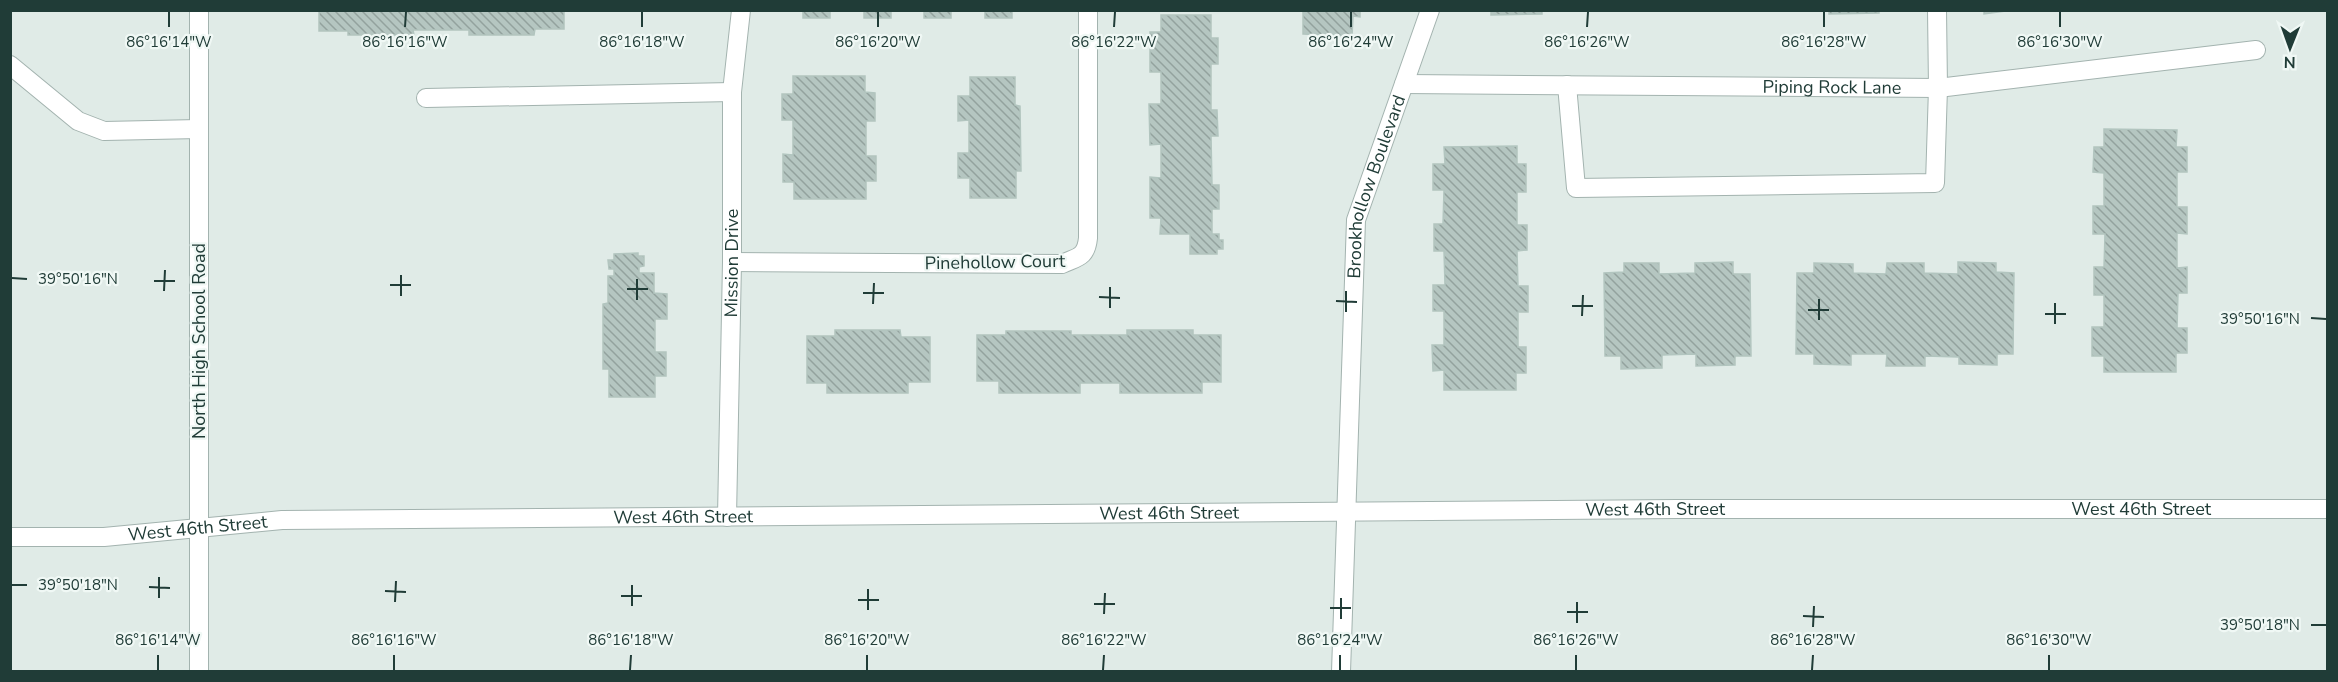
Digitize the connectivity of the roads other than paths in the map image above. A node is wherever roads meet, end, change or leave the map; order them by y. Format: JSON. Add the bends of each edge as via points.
{"nodes":[{"id":1,"x":199,"y":10,"type":"edge"},
{"id":2,"x":741,"y":10,"type":"edge"},
{"id":3,"x":1088,"y":10,"type":"edge"},
{"id":4,"x":1430,"y":10,"type":"edge"},
{"id":5,"x":1937,"y":10,"type":"edge"},
{"id":6,"x":2256,"y":50,"type":"dead end"},
{"id":7,"x":10,"y":66,"type":"edge"},
{"id":8,"x":1404,"y":84,"type":"junction"},
{"id":9,"x":1567,"y":85,"type":"junction"},
{"id":10,"x":1938,"y":88,"type":"junction"},
{"id":11,"x":732,"y":92,"type":"junction"},
{"id":12,"x":426,"y":98,"type":"dead end"},
{"id":13,"x":199,"y":129,"type":"junction"},
{"id":14,"x":732,"y":262,"type":"junction"},
{"id":15,"x":2320,"y":509,"type":"edge"},
{"id":16,"x":1346,"y":513,"type":"junction"},
{"id":17,"x":727,"y":517,"type":"junction"},
{"id":18,"x":199,"y":530,"type":"junction"},
{"id":19,"x":10,"y":537,"type":"edge"},
{"id":20,"x":199,"y":672,"type":"edge"},
{"id":21,"x":1341,"y":672,"type":"edge"}],
"edges":[{"from":1,"to":13,"type":"street","name":"North High School Road"},
{"from":2,"to":11,"type":"street","name":"Mission Drive"},
{"from":3,"to":14,"type":"street","name":"Pinehollow Court","via":[[1088,238],[1077,260],[1062,264]]},
{"from":4,"to":8,"type":"street","name":"Brookhollow Boulevard"},
{"from":5,"to":10,"type":"street"},
{"from":6,"to":10,"type":"street","name":"Piping Rock Lane"},
{"from":7,"to":13,"type":"street","via":[[78,121],[104,131]]},
{"from":8,"to":9,"type":"street","name":"Piping Rock Lane"},
{"from":8,"to":16,"type":"street","name":"Brookhollow Boulevard","via":[[1356,220]]},
{"from":9,"to":10,"type":"street","name":"Piping Rock Lane"},
{"from":9,"to":10,"type":"street","via":[[1576,188],[1935,183]]},
{"from":11,"to":12,"type":"street"},
{"from":11,"to":14,"type":"street","name":"Mission Drive"},
{"from":13,"to":18,"type":"street","name":"North High School Road"},
{"from":14,"to":17,"type":"street","name":"Mission Drive"},
{"from":15,"to":16,"type":"street","name":"West 46th Street"},
{"from":16,"to":17,"type":"street","name":"West 46th Street"},
{"from":16,"to":21,"type":"street","name":"Brookhollow Boulevard"},
{"from":17,"to":18,"type":"street","name":"West 46th Street","via":[[282,520]]},
{"from":18,"to":19,"type":"street","name":"West 46th Street","via":[[104,537]]},
{"from":18,"to":20,"type":"street","name":"North High School Road"}]}
